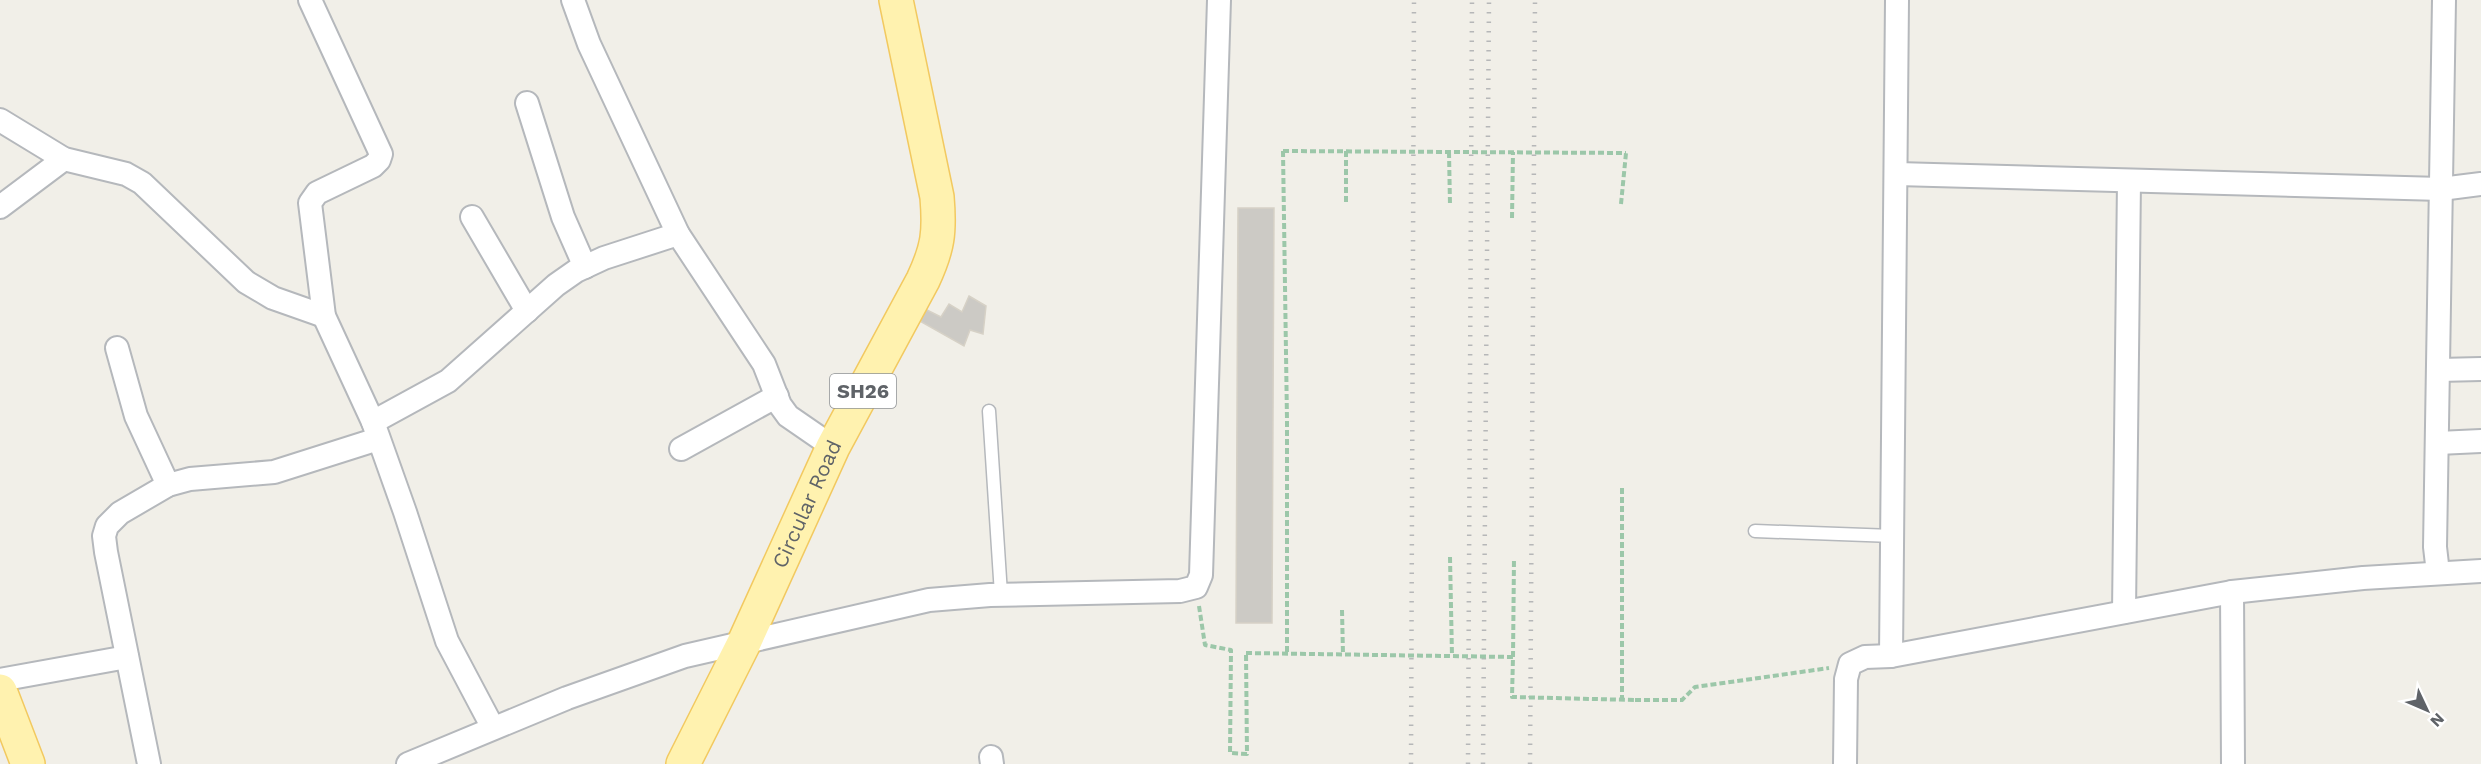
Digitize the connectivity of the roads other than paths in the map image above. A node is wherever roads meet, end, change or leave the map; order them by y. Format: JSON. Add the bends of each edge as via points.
{"nodes":[{"id":1,"x":310,"y":0,"type":"edge"},
{"id":2,"x":573,"y":0,"type":"edge"},
{"id":3,"x":896,"y":0,"type":"edge"},
{"id":4,"x":1219,"y":0,"type":"edge"},
{"id":5,"x":1897,"y":0,"type":"edge"},
{"id":6,"x":2444,"y":0,"type":"edge"},
{"id":7,"x":527,"y":103,"type":"dead end"},
{"id":8,"x":0,"y":120,"type":"edge"},
{"id":9,"x":64,"y":159,"type":"junction"},
{"id":10,"x":1897,"y":174,"type":"junction"},
{"id":11,"x":2129,"y":181,"type":"junction"},
{"id":12,"x":2481,"y":184,"type":"edge"},
{"id":13,"x":2441,"y":189,"type":"junction"},
{"id":14,"x":0,"y":207,"type":"edge"},
{"id":15,"x":471,"y":217,"type":"dead end"},
{"id":16,"x":678,"y":234,"type":"junction"},
{"id":17,"x":585,"y":267,"type":"junction"},
{"id":18,"x":527,"y":311,"type":"junction"},
{"id":19,"x":324,"y":316,"type":"junction"},
{"id":20,"x":117,"y":348,"type":"dead end"},
{"id":21,"x":2481,"y":369,"type":"edge"},
{"id":22,"x":2439,"y":370,"type":"junction"},
{"id":23,"x":777,"y":396,"type":"junction"},
{"id":24,"x":988,"y":411,"type":"dead end"},
{"id":25,"x":376,"y":431,"type":"junction"},
{"id":26,"x":2481,"y":441,"type":"edge"},
{"id":27,"x":2438,"y":443,"type":"junction"},
{"id":28,"x":833,"y":447,"type":"junction"},
{"id":29,"x":681,"y":450,"type":"dead end"},
{"id":30,"x":168,"y":485,"type":"junction"},
{"id":31,"x":1755,"y":531,"type":"dead end"},
{"id":32,"x":1893,"y":536,"type":"junction"},
{"id":33,"x":2481,"y":571,"type":"edge"},
{"id":34,"x":2438,"y":573,"type":"junction"},
{"id":35,"x":2232,"y":592,"type":"junction"},
{"id":36,"x":1001,"y":594,"type":"junction"},
{"id":37,"x":2124,"y":612,"type":"junction"},
{"id":38,"x":743,"y":645,"type":"junction"},
{"id":39,"x":1891,"y":656,"type":"junction"},
{"id":40,"x":127,"y":657,"type":"junction"},
{"id":41,"x":1,"y":694,"type":"edge"},
{"id":42,"x":493,"y":728,"type":"junction"},
{"id":43,"x":445,"y":757,"type":"edge"},
{"id":44,"x":28,"y":764,"type":"edge"},
{"id":45,"x":149,"y":764,"type":"edge"},
{"id":46,"x":408,"y":764,"type":"edge"},
{"id":47,"x":683,"y":764,"type":"edge"},
{"id":48,"x":1845,"y":764,"type":"edge"},
{"id":49,"x":2233,"y":764,"type":"edge"}],
"edges":[{"from":1,"to":19,"type":"street","via":[[381,154],[374,166],[317,193],[310,203]]},
{"from":2,"to":16,"type":"street","via":[[589,44]]},
{"from":3,"to":28,"type":"main road","name":"Circular Road","number":"SH26","via":[[940,225],[935,255],[923,280]]},
{"from":4,"to":36,"type":"street","via":[[1201,574],[1196,587],[1180,591]]},
{"from":5,"to":10,"type":"street"},
{"from":6,"to":13,"type":"street"},
{"from":7,"to":17,"type":"street","via":[[563,218]]},
{"from":8,"to":9,"type":"street"},
{"from":9,"to":14,"type":"street"},
{"from":9,"to":19,"type":"street","via":[[126,174],[142,183],[246,282],[273,298]]},
{"from":10,"to":11,"type":"street"},
{"from":10,"to":32,"type":"street"},
{"from":11,"to":13,"type":"street"},
{"from":11,"to":37,"type":"street"},
{"from":12,"to":13,"type":"street"},
{"from":13,"to":22,"type":"street"},
{"from":15,"to":18,"type":"street"},
{"from":16,"to":17,"type":"street"},
{"from":16,"to":23,"type":"street","via":[[764,364]]},
{"from":17,"to":18,"type":"street","via":[[556,285]]},
{"from":18,"to":25,"type":"street","via":[[448,381]]},
{"from":19,"to":25,"type":"street"},
{"from":20,"to":30,"type":"street","via":[[136,416]]},
{"from":21,"to":22,"type":"street"},
{"from":22,"to":27,"type":"street"},
{"from":23,"to":28,"type":"street","via":[[788,416]]},
{"from":23,"to":29,"type":"street"},
{"from":24,"to":36,"type":"lane"},
{"from":25,"to":30,"type":"street","via":[[274,472],[190,479]]},
{"from":25,"to":42,"type":"street","via":[[447,641]]},
{"from":26,"to":27,"type":"street"},
{"from":27,"to":34,"type":"street"},
{"from":28,"to":38,"type":"main road","name":"Circular Road","number":"SH26"},
{"from":30,"to":40,"type":"street","via":[[120,513],[107,526],[104,536]]},
{"from":31,"to":32,"type":"lane"},
{"from":32,"to":39,"type":"street"},
{"from":33,"to":34,"type":"street"},
{"from":34,"to":35,"type":"street"},
{"from":35,"to":37,"type":"street"},
{"from":35,"to":49,"type":"street"},
{"from":36,"to":38,"type":"street","via":[[929,600]]},
{"from":37,"to":39,"type":"street"},
{"from":38,"to":42,"type":"street","via":[[685,656],[626,675]]},
{"from":38,"to":47,"type":"main road","name":"Circular Road","number":"SH26"},
{"from":39,"to":48,"type":"street","via":[[1865,657],[1850,664],[1846,679]]},
{"from":40,"to":41,"type":"street"},
{"from":40,"to":45,"type":"street"},
{"from":41,"to":44,"type":"main road"},
{"from":42,"to":43,"type":"street"},
{"from":43,"to":46,"type":"street"}]}
